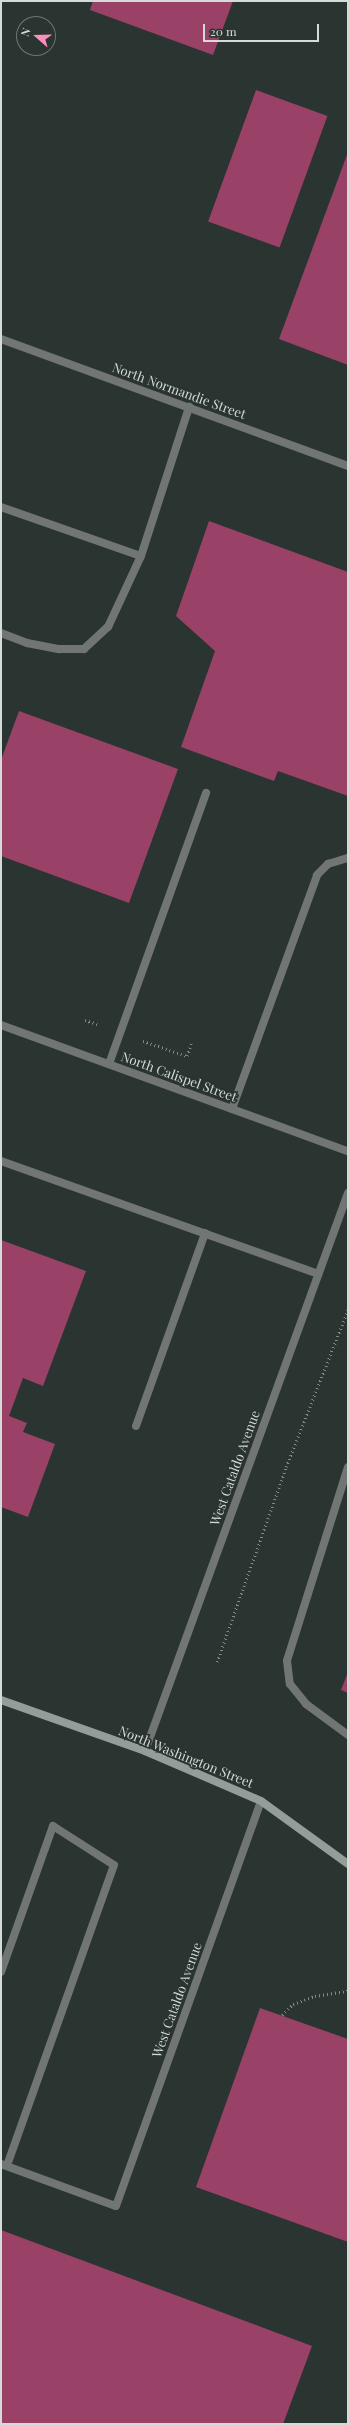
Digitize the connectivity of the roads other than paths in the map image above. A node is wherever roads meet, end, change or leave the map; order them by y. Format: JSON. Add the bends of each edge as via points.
{"nodes":[{"id":1,"x":1,"y":339,"type":"edge"},
{"id":2,"x":189,"y":407,"type":"junction"},
{"id":3,"x":348,"y":466,"type":"edge"},
{"id":4,"x":1,"y":507,"type":"edge"},
{"id":5,"x":141,"y":556,"type":"junction"},
{"id":6,"x":1,"y":633,"type":"edge"},
{"id":7,"x":206,"y":793,"type":"dead end"},
{"id":8,"x":348,"y":858,"type":"edge"},
{"id":9,"x":1,"y":1025,"type":"edge"},
{"id":10,"x":109,"y":1064,"type":"junction"},
{"id":11,"x":232,"y":1109,"type":"junction"},
{"id":12,"x":348,"y":1151,"type":"edge"},
{"id":13,"x":1,"y":1161,"type":"edge"},
{"id":14,"x":348,"y":1193,"type":"edge"},
{"id":15,"x":205,"y":1233,"type":"junction"},
{"id":16,"x":318,"y":1274,"type":"junction"},
{"id":17,"x":136,"y":1426,"type":"dead end"},
{"id":18,"x":348,"y":1467,"type":"edge"},
{"id":19,"x":1,"y":1700,"type":"edge"},
{"id":20,"x":348,"y":1735,"type":"edge"},
{"id":21,"x":145,"y":1751,"type":"junction"},
{"id":22,"x":261,"y":1801,"type":"junction"},
{"id":23,"x":348,"y":1864,"type":"edge"},
{"id":24,"x":1,"y":1972,"type":"edge"},
{"id":25,"x":4,"y":2165,"type":"edge"}],
"edges":[{"from":1,"to":2,"type":"street","name":"North Normandie Street"},
{"from":2,"to":3,"type":"street","name":"North Normandie Street"},
{"from":2,"to":5,"type":"street"},
{"from":4,"to":5,"type":"street"},
{"from":5,"to":6,"type":"street","via":[[108,627],[84,648],[59,649],[27,643]]},
{"from":7,"to":10,"type":"street"},
{"from":8,"to":11,"type":"street","via":[[328,864],[317,875]]},
{"from":9,"to":10,"type":"street","name":"North Calispel Street"},
{"from":10,"to":11,"type":"street","name":"North Calispel Street"},
{"from":11,"to":12,"type":"street","name":"North Calispel Street"},
{"from":13,"to":15,"type":"street"},
{"from":14,"to":16,"type":"street","name":"West Cataldo Avenue"},
{"from":15,"to":16,"type":"street"},
{"from":15,"to":17,"type":"street"},
{"from":16,"to":21,"type":"street","name":"West Cataldo Avenue"},
{"from":18,"to":20,"type":"street","via":[[287,1661],[290,1684],[306,1704]]},
{"from":19,"to":21,"type":"main road","name":"North Washington Street"},
{"from":21,"to":22,"type":"main road","name":"North Washington Street"},
{"from":22,"to":23,"type":"main road","name":"North Washington Street"},
{"from":22,"to":25,"type":"street","name":"West Cataldo Avenue","via":[[116,2206]]},
{"from":24,"to":25,"type":"street","via":[[53,1826],[114,1865]]}]}
